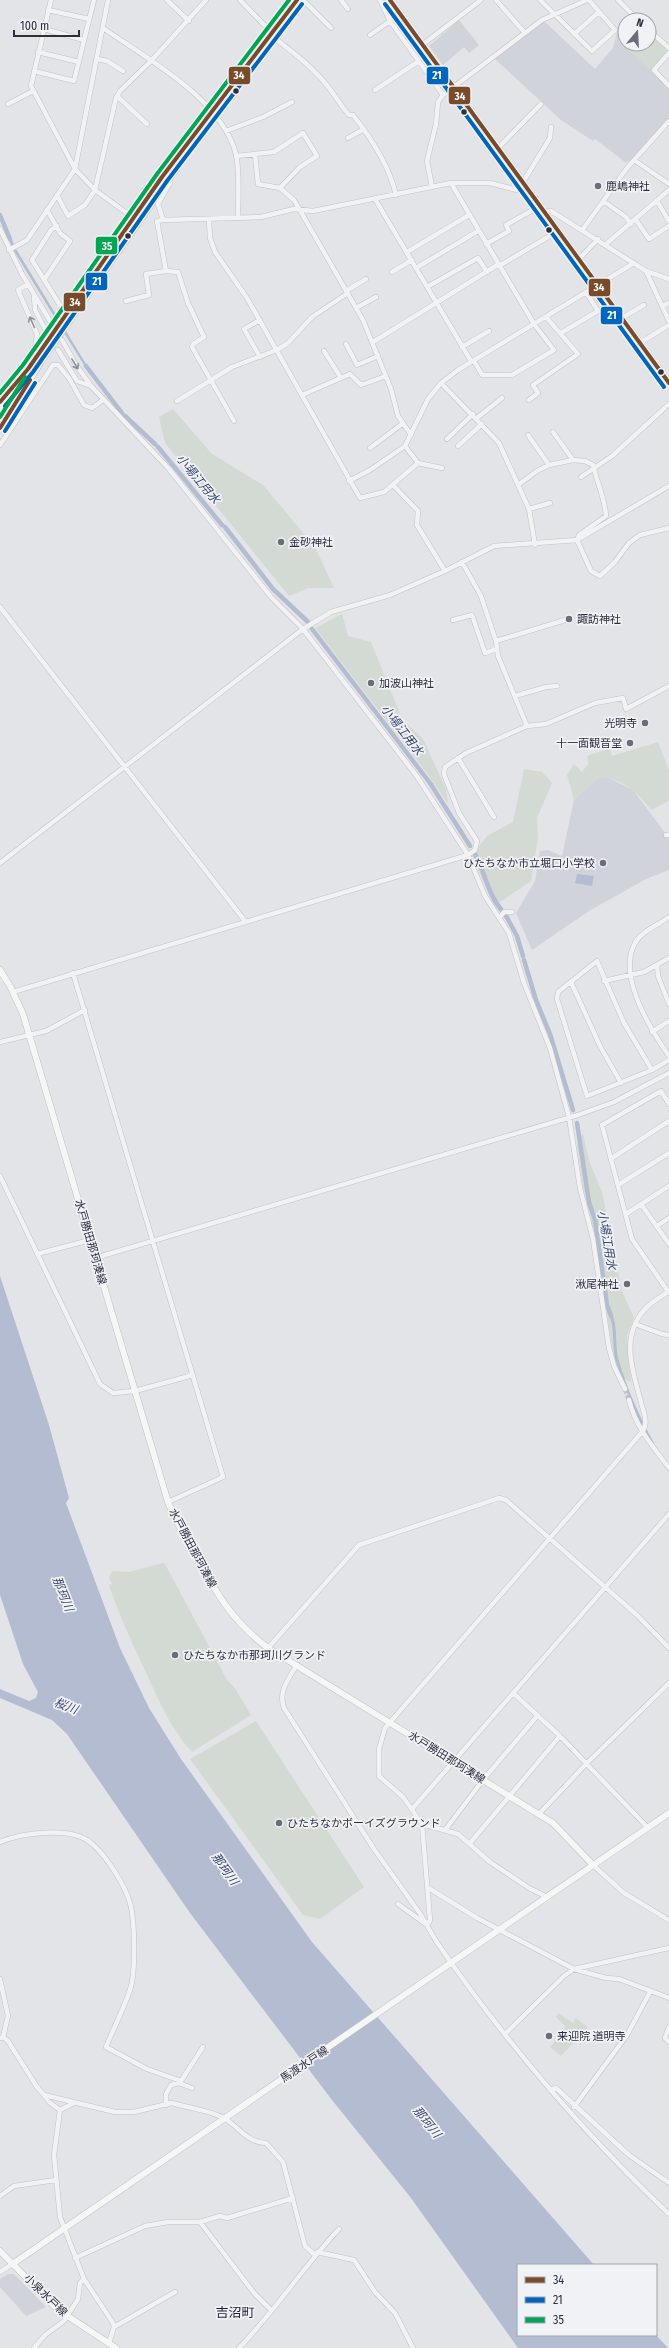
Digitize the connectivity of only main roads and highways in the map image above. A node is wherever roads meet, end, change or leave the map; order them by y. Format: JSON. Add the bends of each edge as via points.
{"nodes":[{"id":1,"x":297,"y":0,"type":"edge"},
{"id":2,"x":390,"y":0,"type":"edge"},
{"id":3,"x":212,"y":112,"type":"junction"},
{"id":4,"x":135,"y":219,"type":"junction"},
{"id":5,"x":38,"y":366,"type":"junction"},
{"id":6,"x":28,"y":369,"type":"junction"},
{"id":7,"x":669,"y":382,"type":"edge"},
{"id":8,"x":0,"y":402,"type":"edge"},
{"id":9,"x":0,"y":408,"type":"edge"},
{"id":10,"x":0,"y":419,"type":"edge"},
{"id":11,"x":0,"y":428,"type":"edge"},
{"id":12,"x":0,"y":970,"type":"edge"},
{"id":13,"x":669,"y":1813,"type":"edge"},
{"id":14,"x":593,"y":1865,"type":"junction"},
{"id":15,"x":0,"y":2251,"type":"edge"},
{"id":16,"x":14,"y":2263,"type":"junction"},
{"id":17,"x":116,"y":2348,"type":"edge"}],
"edges":[{"from":1,"to":3,"type":"highway"},
{"from":2,"to":7,"type":"main road"},
{"from":3,"to":4,"type":"highway"},
{"from":3,"to":4,"type":"highway","via":[[212,117],[167,180]]},
{"from":4,"to":5,"type":"highway"},
{"from":4,"to":6,"type":"highway"},
{"from":5,"to":10,"type":"highway"},
{"from":5,"to":11,"type":"highway"},
{"from":6,"to":8,"type":"highway"},
{"from":6,"to":9,"type":"highway"},
{"from":12,"to":14,"type":"main road","name":"水戸勝田那珂湊線","via":[[13,992],[30,1035],[168,1502],[178,1526],[221,1601],[244,1629],[268,1648],[560,1828]]},
{"from":13,"to":14,"type":"main road"},
{"from":14,"to":16,"type":"main road","name":"馬渡水戸線"},
{"from":15,"to":16,"type":"main road","name":"小泉水戸線"},
{"from":16,"to":17,"type":"main road","name":"小泉水戸線","via":[[51,2304]]}]}
